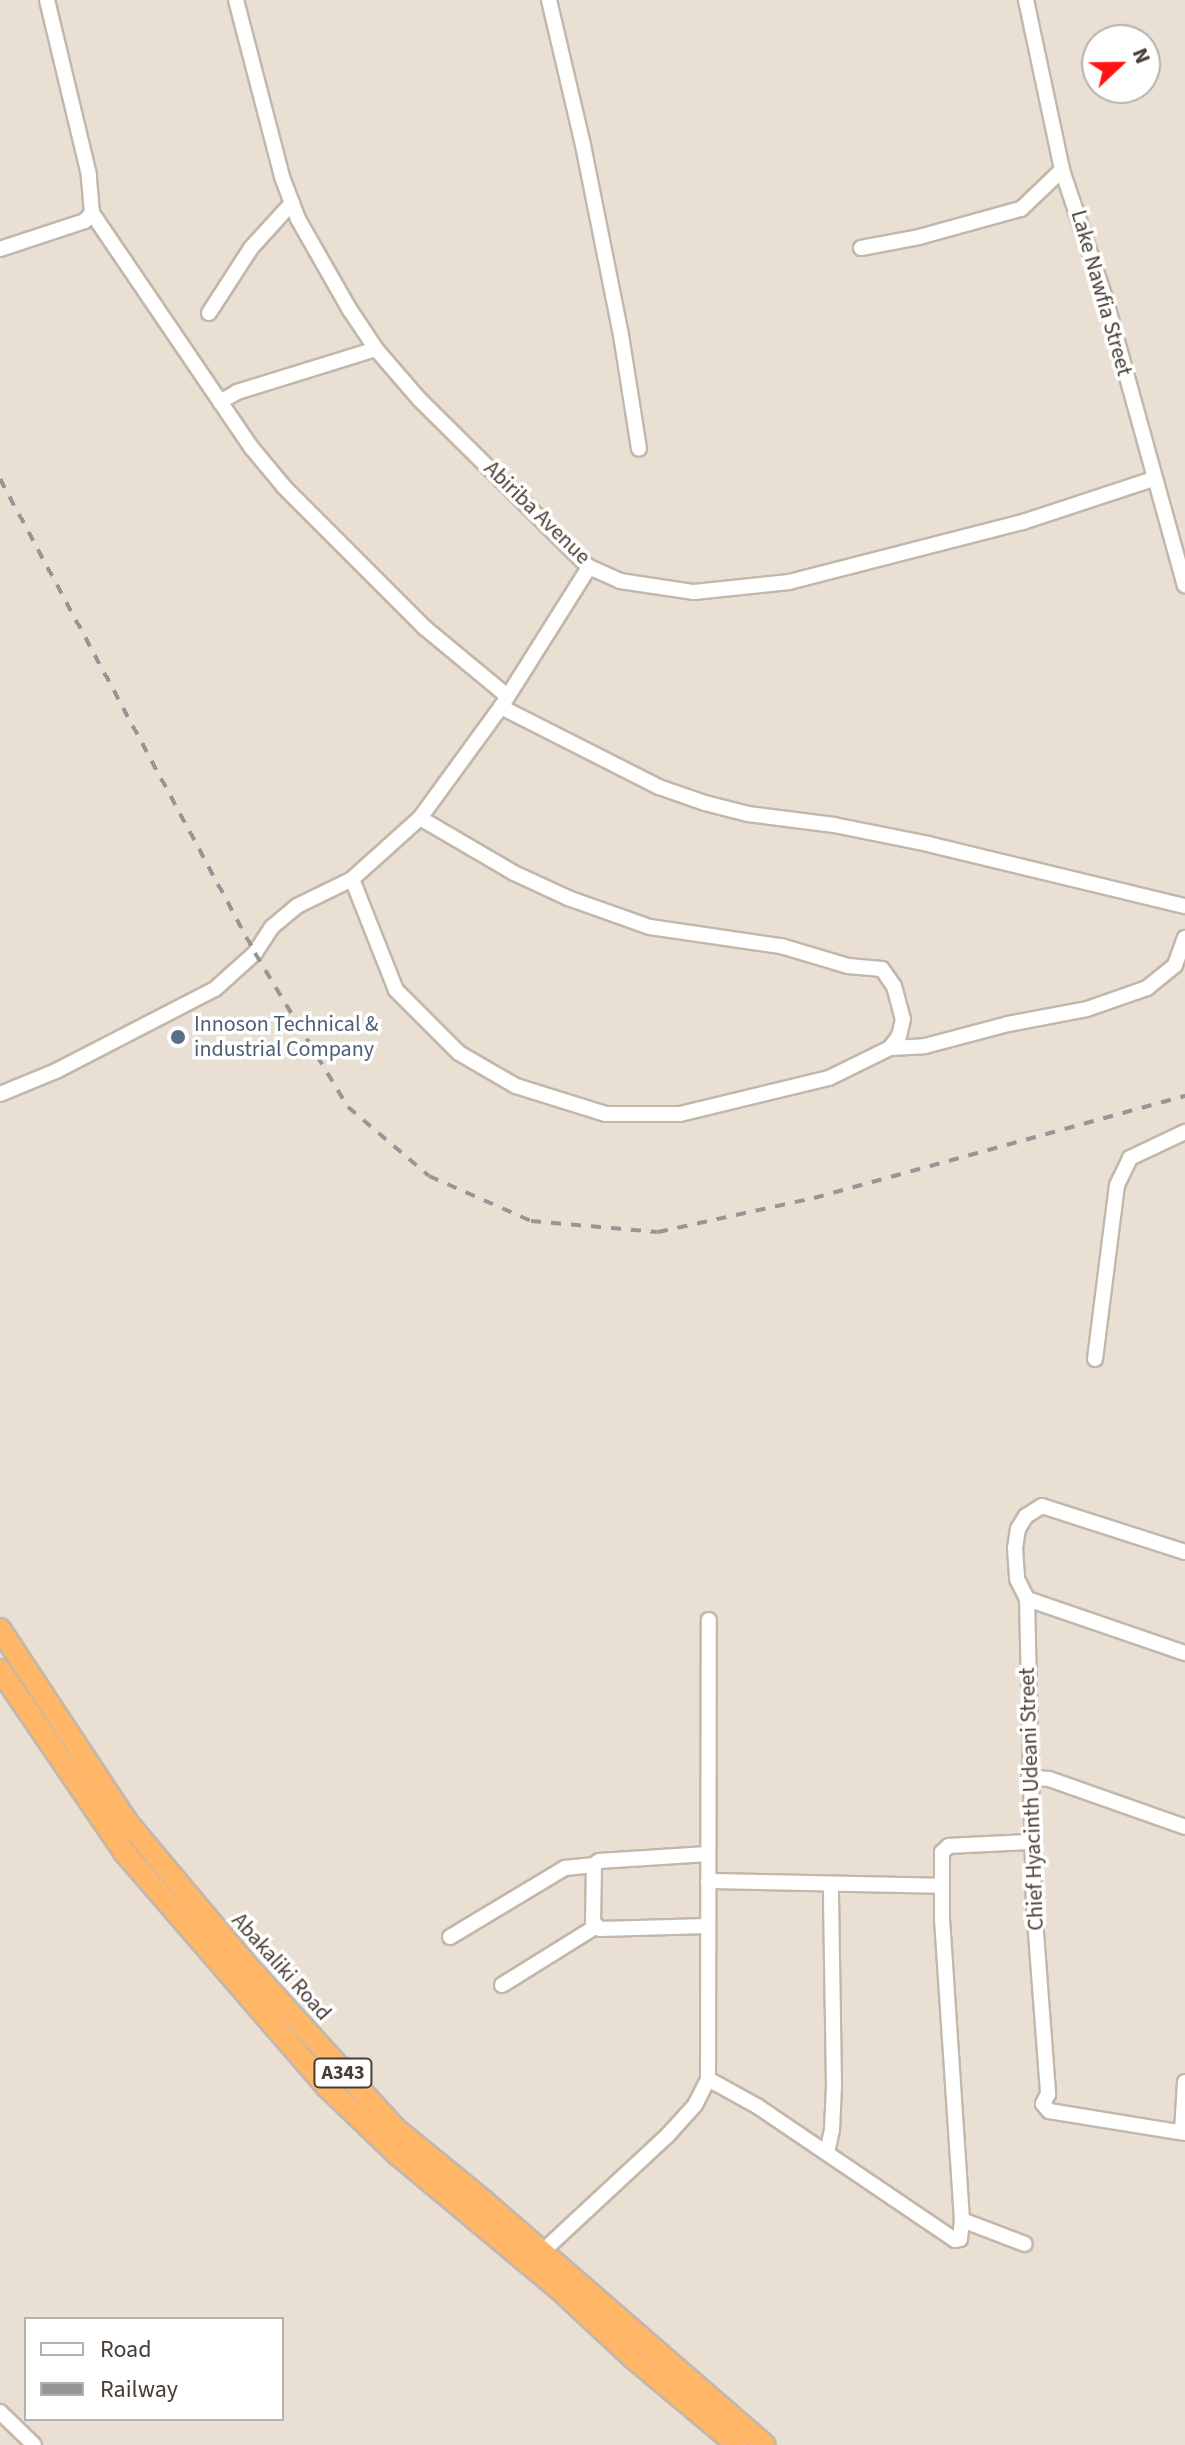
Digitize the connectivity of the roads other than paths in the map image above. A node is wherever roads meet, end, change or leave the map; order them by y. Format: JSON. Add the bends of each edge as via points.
{"nodes":[{"id":1,"x":47,"y":0,"type":"edge"},
{"id":2,"x":236,"y":0,"type":"edge"},
{"id":3,"x":549,"y":0,"type":"edge"},
{"id":4,"x":1026,"y":0,"type":"edge"},
{"id":5,"x":1062,"y":170,"type":"junction"},
{"id":6,"x":292,"y":203,"type":"junction"},
{"id":7,"x":92,"y":213,"type":"junction"},
{"id":8,"x":861,"y":248,"type":"dead end"},
{"id":9,"x":0,"y":249,"type":"edge"},
{"id":10,"x":209,"y":313,"type":"dead end"},
{"id":11,"x":376,"y":349,"type":"junction"},
{"id":12,"x":220,"y":402,"type":"junction"},
{"id":13,"x":639,"y":449,"type":"dead end"},
{"id":14,"x":1153,"y":479,"type":"junction"},
{"id":15,"x":589,"y":567,"type":"junction"},
{"id":16,"x":1185,"y":585,"type":"edge"},
{"id":17,"x":504,"y":701,"type":"junction"},
{"id":18,"x":420,"y":818,"type":"junction"},
{"id":19,"x":352,"y":879,"type":"junction"},
{"id":20,"x":1185,"y":906,"type":"edge"},
{"id":21,"x":1185,"y":938,"type":"edge"},
{"id":22,"x":890,"y":1048,"type":"junction"},
{"id":23,"x":0,"y":1094,"type":"edge"},
{"id":24,"x":1185,"y":1132,"type":"edge"},
{"id":25,"x":1095,"y":1359,"type":"dead end"},
{"id":26,"x":1184,"y":1548,"type":"edge"},
{"id":27,"x":1027,"y":1599,"type":"junction"},
{"id":28,"x":709,"y":1620,"type":"dead end"},
{"id":29,"x":0,"y":1629,"type":"edge"},
{"id":30,"x":1185,"y":1653,"type":"edge"},
{"id":31,"x":0,"y":1670,"type":"edge"},
{"id":32,"x":1029,"y":1777,"type":"junction"},
{"id":33,"x":1185,"y":1827,"type":"edge"},
{"id":34,"x":1032,"y":1842,"type":"junction"},
{"id":35,"x":708,"y":1854,"type":"junction"},
{"id":36,"x":594,"y":1865,"type":"junction"},
{"id":37,"x":708,"y":1881,"type":"junction"},
{"id":38,"x":831,"y":1884,"type":"junction"},
{"id":39,"x":942,"y":1886,"type":"junction"},
{"id":40,"x":708,"y":1926,"type":"junction"},
{"id":41,"x":595,"y":1927,"type":"junction"},
{"id":42,"x":450,"y":1937,"type":"dead end"},
{"id":43,"x":502,"y":1985,"type":"dead end"},
{"id":44,"x":708,"y":2079,"type":"junction"},
{"id":45,"x":1185,"y":2082,"type":"edge"},
{"id":46,"x":1184,"y":2132,"type":"edge"},
{"id":47,"x":827,"y":2153,"type":"junction"},
{"id":48,"x":962,"y":2220,"type":"junction"},
{"id":49,"x":1025,"y":2244,"type":"dead end"},
{"id":50,"x":542,"y":2252,"type":"junction"},
{"id":51,"x":0,"y":2412,"type":"edge"},
{"id":52,"x":34,"y":2445,"type":"edge"},
{"id":53,"x":737,"y":2445,"type":"edge"},
{"id":54,"x":765,"y":2445,"type":"edge"}],
"edges":[{"from":1,"to":7,"type":"street","via":[[89,175]]},
{"from":2,"to":6,"type":"street","name":"Abiriba Avenue","via":[[252,74]]},
{"from":3,"to":13,"type":"street","via":[[583,145]]},
{"from":4,"to":5,"type":"street","name":"Lake Nawfia Street"},
{"from":5,"to":8,"type":"street","via":[[1021,209]]},
{"from":5,"to":14,"type":"street","name":"Lake Nawfia Street","via":[[1106,301]]},
{"from":6,"to":10,"type":"street","via":[[251,248]]},
{"from":6,"to":11,"type":"street","name":"Abiriba Avenue"},
{"from":7,"to":9,"type":"street","via":[[85,221]]},
{"from":7,"to":12,"type":"street"},
{"from":11,"to":12,"type":"street"},
{"from":11,"to":15,"type":"street","name":"Abiriba Avenue","via":[[419,399]]},
{"from":12,"to":17,"type":"street","via":[[285,488]]},
{"from":14,"to":15,"type":"street","name":"Abiriba Avenue","via":[[1023,522],[789,582],[694,592],[620,581]]},
{"from":14,"to":16,"type":"street","name":"Lake Nawfia Street"},
{"from":15,"to":17,"type":"street"},
{"from":17,"to":18,"type":"street"},
{"from":17,"to":20,"type":"street","via":[[659,787],[705,803],[928,844]]},
{"from":18,"to":19,"type":"street"},
{"from":18,"to":22,"type":"street","via":[[514,873],[650,927],[781,946],[848,966],[882,969],[894,986],[903,1019]]},
{"from":19,"to":22,"type":"street","via":[[396,990],[459,1053],[534,1093],[606,1114],[680,1114],[829,1078]]},
{"from":19,"to":23,"type":"street","via":[[297,906],[215,989]]},
{"from":21,"to":22,"type":"street","via":[[1175,965],[1147,988],[1087,1009],[925,1046]]},
{"from":24,"to":25,"type":"street","via":[[1130,1158],[1117,1185]]},
{"from":26,"to":27,"type":"street","name":"Chief Hyacinth Udeani Street","via":[[1042,1506],[1018,1529],[1017,1579]]},
{"from":27,"to":30,"type":"street"},
{"from":27,"to":32,"type":"street","name":"Chief Hyacinth Udeani Street"},
{"from":28,"to":35,"type":"street"},
{"from":29,"to":50,"type":"highway","name":"Abakaliki Road","number":"A343","via":[[128,1823],[250,1969],[395,2128]]},
{"from":31,"to":53,"type":"highway","name":"Abakaliki Road","number":"A343","via":[[133,1863],[327,2087],[398,2155]]},
{"from":32,"to":33,"type":"street","via":[[1049,1779]]},
{"from":32,"to":34,"type":"street","name":"Chief Hyacinth Udeani Street"},
{"from":34,"to":39,"type":"street","via":[[944,1848]]},
{"from":34,"to":46,"type":"street","name":"Chief Hyacinth Udeani Street","via":[[1048,2094],[1043,2104],[1049,2111]]},
{"from":35,"to":36,"type":"street","via":[[605,1859]]},
{"from":35,"to":37,"type":"street"},
{"from":36,"to":41,"type":"street"},
{"from":36,"to":42,"type":"street","via":[[565,1868]]},
{"from":37,"to":38,"type":"street"},
{"from":37,"to":40,"type":"street"},
{"from":38,"to":39,"type":"street"},
{"from":38,"to":47,"type":"street","via":[[834,2086]]},
{"from":39,"to":48,"type":"street"},
{"from":40,"to":41,"type":"street"},
{"from":40,"to":44,"type":"street"},
{"from":41,"to":43,"type":"street"},
{"from":44,"to":47,"type":"street"},
{"from":44,"to":50,"type":"street","via":[[676,2126]]},
{"from":45,"to":46,"type":"street"},
{"from":47,"to":48,"type":"street","via":[[955,2240],[960,2239]]},
{"from":48,"to":49,"type":"street"},
{"from":50,"to":54,"type":"highway","name":"Abakaliki Road","number":"A343"},
{"from":51,"to":52,"type":"street"}]}
